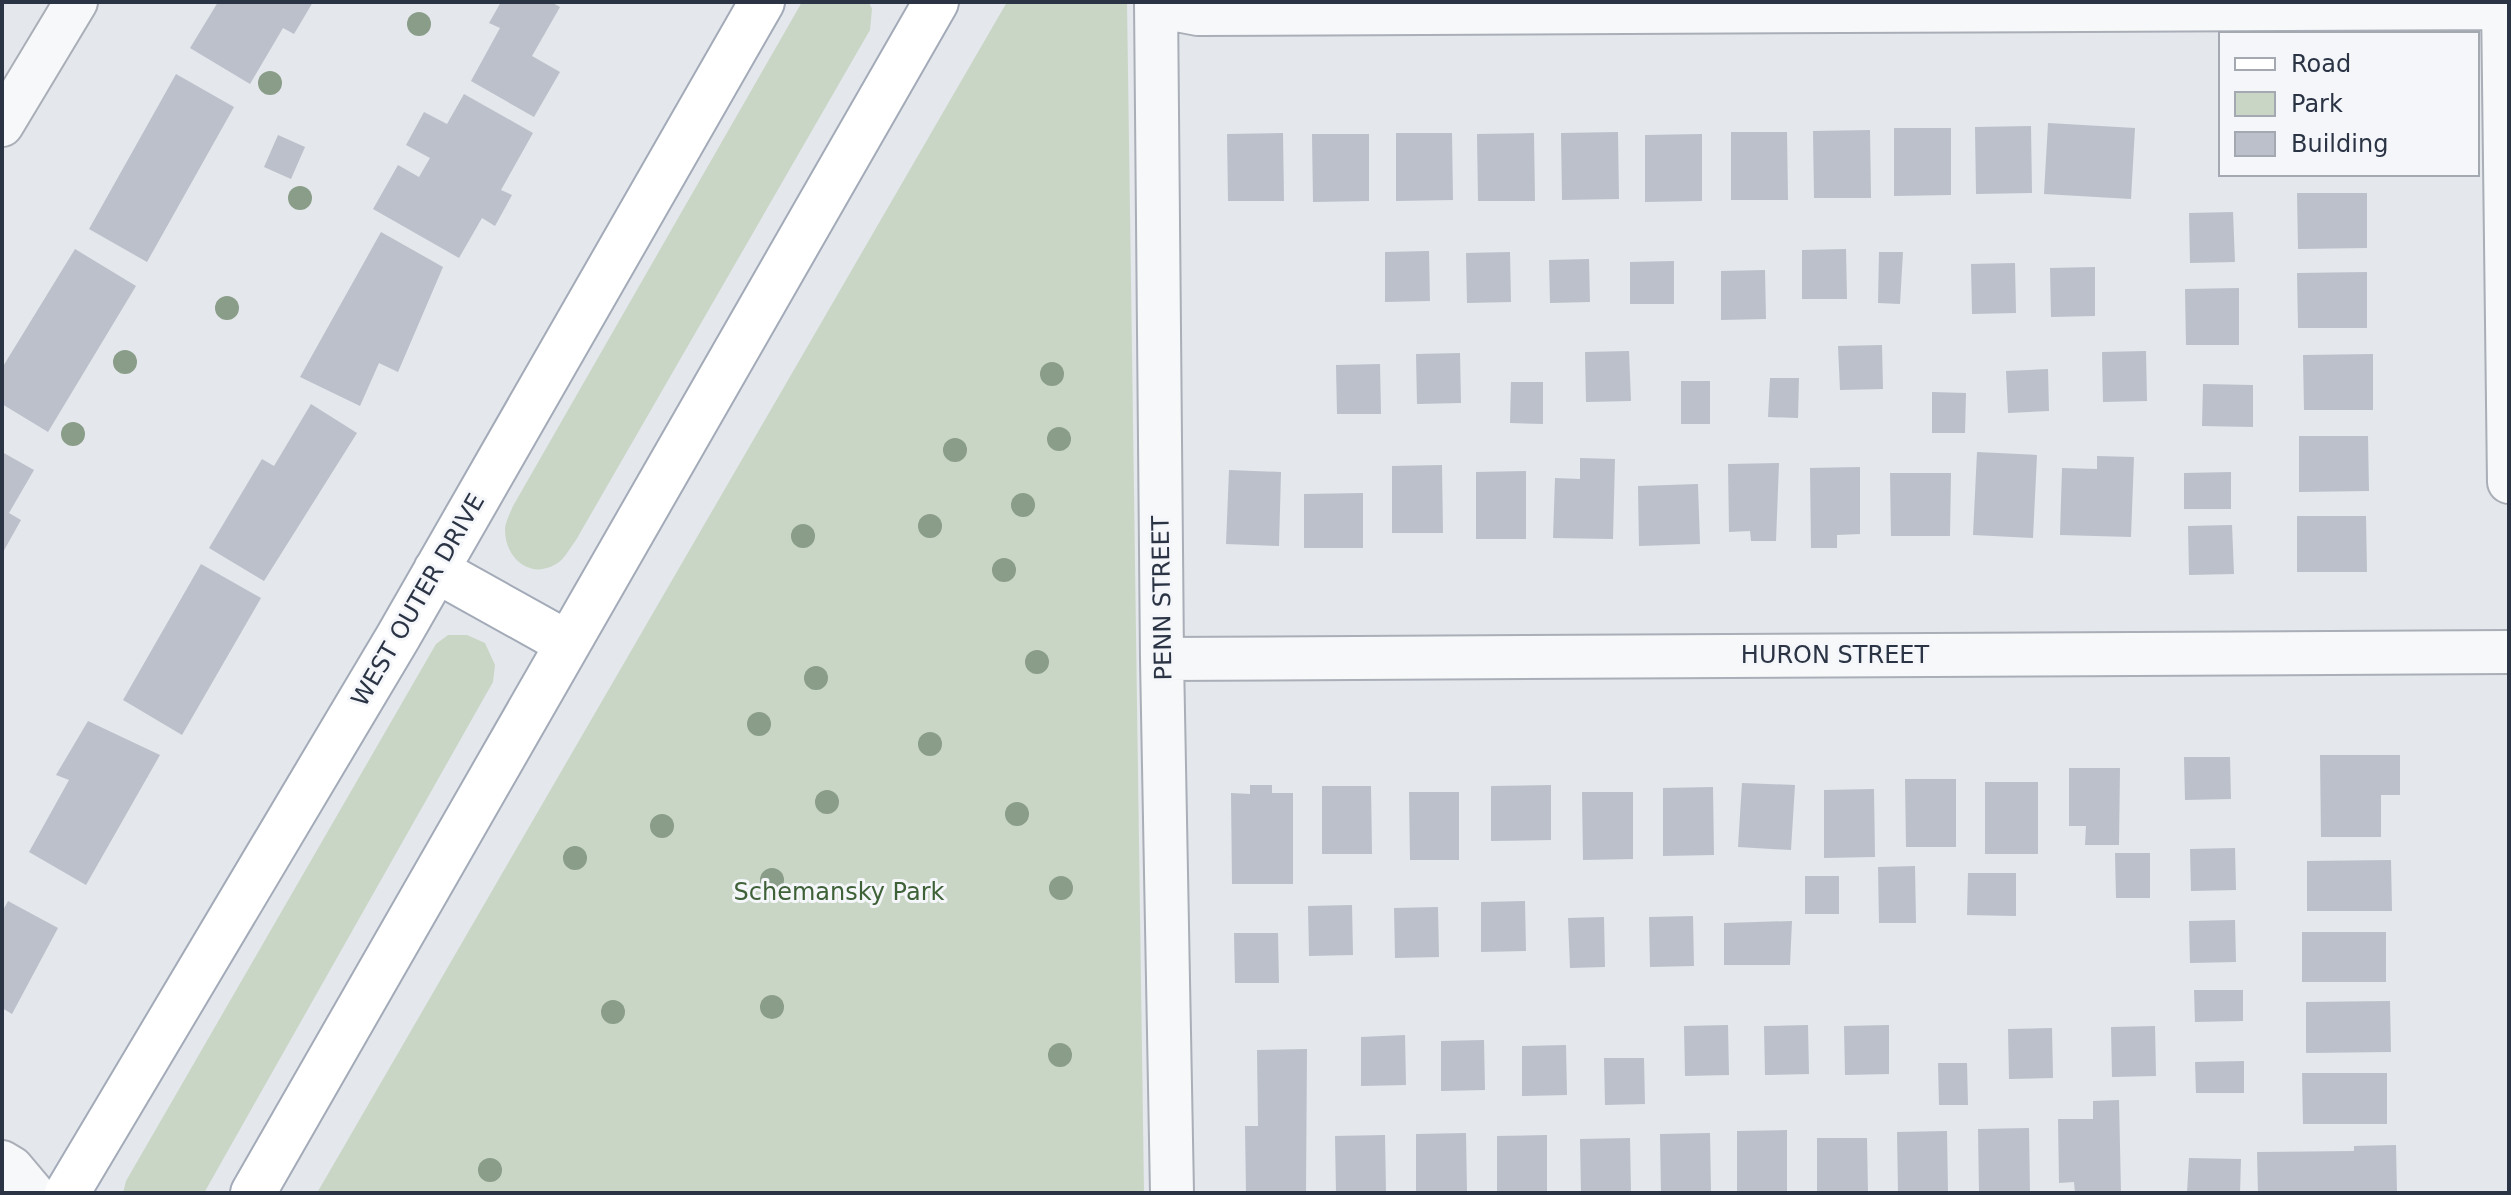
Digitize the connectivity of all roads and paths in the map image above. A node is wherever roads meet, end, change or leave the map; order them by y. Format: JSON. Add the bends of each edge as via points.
{"nodes":[{"id":1,"x":76,"y":2,"type":"edge"},
{"id":2,"x":762,"y":2,"type":"edge"},
{"id":3,"x":936,"y":2,"type":"edge"},
{"id":4,"x":1156,"y":4,"type":"edge"},
{"id":5,"x":2505,"y":6,"type":"edge"},
{"id":6,"x":2,"y":125,"type":"edge"},
{"id":7,"x":2509,"y":482,"type":"edge"},
{"id":8,"x":436,"y":570,"type":"junction"},
{"id":9,"x":567,"y":643,"type":"junction"},
{"id":10,"x":2509,"y":652,"type":"edge"},
{"id":11,"x":1162,"y":659,"type":"junction"},
{"id":12,"x":2,"y":1162,"type":"edge"},
{"id":13,"x":33,"y":1193,"type":"edge"},
{"id":14,"x":67,"y":1193,"type":"edge"},
{"id":15,"x":253,"y":1193,"type":"edge"},
{"id":16,"x":1172,"y":1193,"type":"edge"}],
"edges":[{"from":1,"to":6,"type":"street"},
{"from":2,"to":8,"type":"main road","name":"WEST OUTER DRIVE"},
{"from":3,"to":9,"type":"main road"},
{"from":4,"to":5,"type":"street","via":[[1198,14]]},
{"from":4,"to":11,"type":"street","name":"PENN STREET"},
{"from":5,"to":7,"type":"street"},
{"from":8,"to":9,"type":"main road"},
{"from":8,"to":14,"type":"main road","name":"WEST OUTER DRIVE"},
{"from":9,"to":15,"type":"main road"},
{"from":10,"to":11,"type":"street","name":"HURON STREET"},
{"from":11,"to":16,"type":"street","name":"PENN STREET"},
{"from":12,"to":13,"type":"street"}]}
